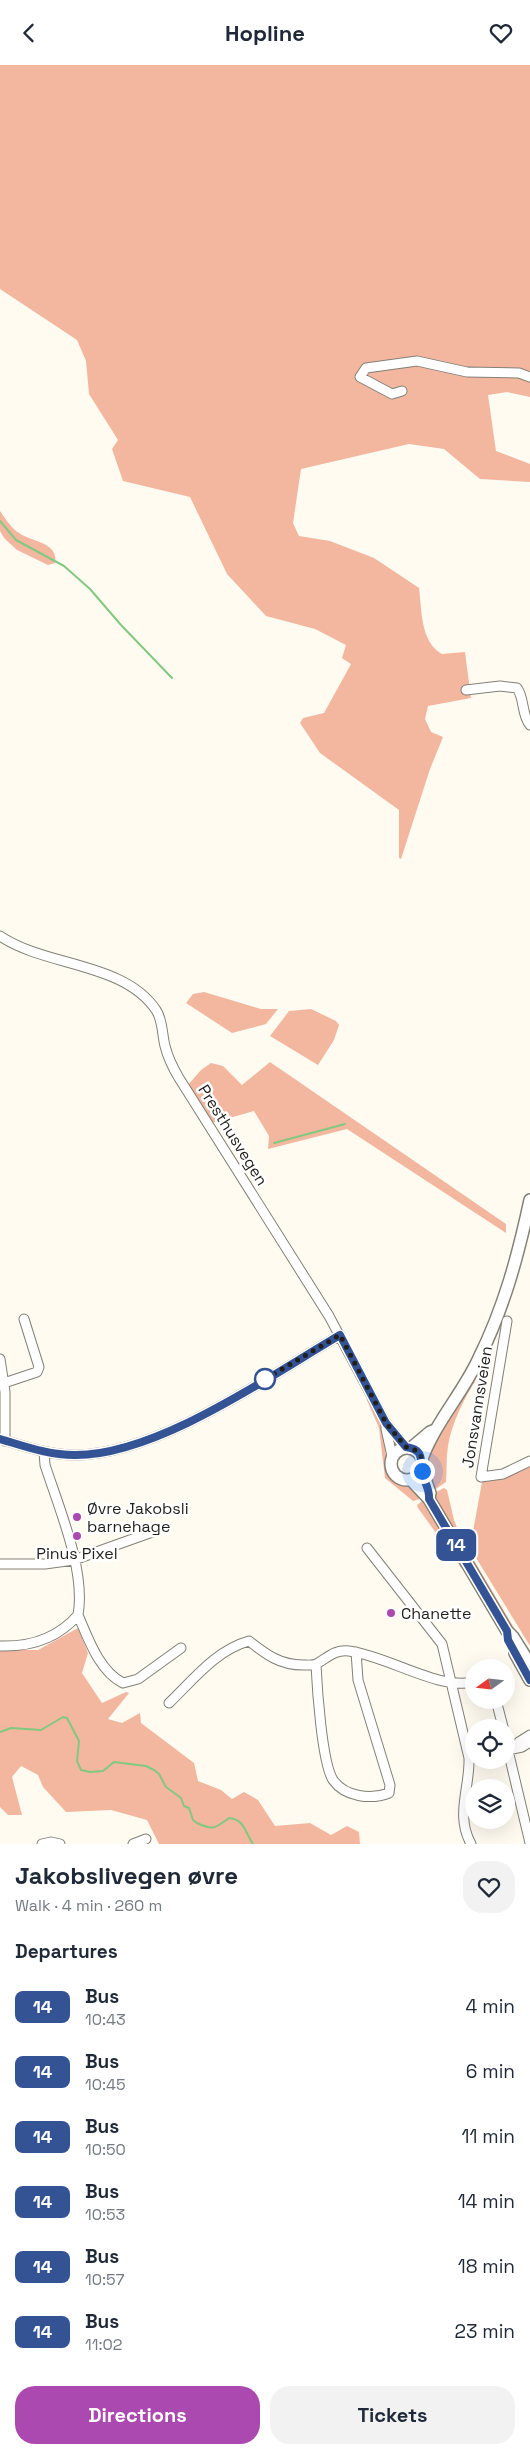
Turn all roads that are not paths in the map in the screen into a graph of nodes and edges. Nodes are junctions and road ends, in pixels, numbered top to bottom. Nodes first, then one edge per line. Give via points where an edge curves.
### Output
1 (530, 377) edge
2 (402, 391) dead end
3 (466, 690) dead end
4 (530, 725) edge
5 (0, 936) edge
6 (530, 1200) edge
7 (24, 1319) dead end
8 (507, 1321) dead end
9 (340, 1335) junction
10 (0, 1359) edge
11 (4, 1383) junction
12 (386, 1423) junction
13 (435, 1430) junction
14 (3, 1440) edge
15 (408, 1448) junction
16 (44, 1452) junction
17 (392, 1456) junction
18 (530, 1461) edge
19 (422, 1465) junction
20 (411, 1480) junction
21 (429, 1499) junction
22 (158, 1530) dead end
23 (367, 1548) dead end
24 (74, 1560) junction
25 (0, 1564) edge
26 (78, 1615) junction
27 (507, 1631) junction
28 (0, 1646) edge
29 (181, 1648) dead end
30 (356, 1652) junction
31 (530, 1664) edge
32 (316, 1665) junction
33 (530, 1680) edge
34 (465, 1682) edge
35 (452, 1684) junction
36 (169, 1703) dead end
37 (530, 1735) edge
38 (530, 1742) edge
39 (515, 1744) edge
40 (515, 1747) edge
41 (515, 1769) edge
42 (146, 1839) dead end
43 (530, 1843) edge
44 (42, 1844) edge
45 (60, 1844) edge
46 (134, 1844) edge
47 (471, 1844) edge

1 - 2 street via 519,373 467,372 417,361 366,368 360,377 392,393
3 - 4 street via 517,688
5 - 9 street, Presthusvegen via 26,951 124,982 151,1003 158,1012 165,1046 179,1078
6 - 13 main road, Jonsvannsveien via 517,1261 499,1314 464,1387
7 - 11 street via 39,1367 37,1372
8 - 18 street, Jonsvannsveien via 481,1477 503,1474
9 - 12 street, Presthusvegen
9 - 16 street via 205,1414 150,1438 93,1454
10 - 11 street
11 - 14 street
12 - 15 street, Presthusvegen
12 - 17 street, Presthusvegen
13 - 15 main road, Jonsvannsveien
13 - 19 main road, Jonsvannsveien
14 - 16 street
15 - 17 main road
15 - 19 main road via 420,1454
16 - 24 street via 45,1465
17 - 20 main road via 393,1474 401,1480
19 - 20 main road
19 - 21 main road
20 - 21 main road
21 - 27 main road
22 - 24 street
23 - 35 street via 436,1634 442,1644
24 - 25 street
24 - 26 street via 79,1590
26 - 28 street via 48,1639 27,1645
26 - 29 street via 98,1658 123,1683 138,1679
27 - 31 main road
27 - 33 main road via 508,1640
30 - 32 street via 332,1653
30 - 32 street via 358,1680 390,1785 390,1793 382,1796 347,1792 333,1780 324,1743
30 - 35 street
32 - 36 street via 290,1665 270,1658 249,1641 218,1656
34 - 35 street
35 - 47 street via 469,1758 462,1815
37 - 39 street
38 - 40 street
41 - 43 street
42 - 46 street
44 - 45 street

